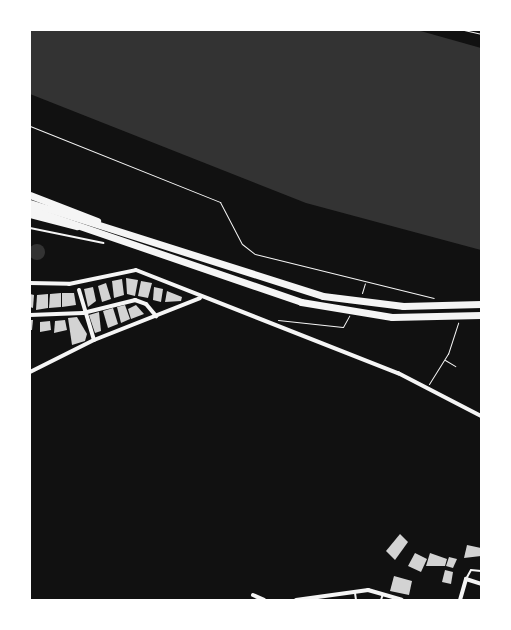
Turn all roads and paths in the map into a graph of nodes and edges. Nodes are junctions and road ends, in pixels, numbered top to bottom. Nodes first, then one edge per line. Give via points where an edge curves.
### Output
1 (464, 30) edge
2 (481, 34) edge
3 (30, 126) edge
4 (30, 195) edge
5 (30, 202) edge
6 (30, 209) edge
7 (30, 214) edge
8 (101, 224) junction
9 (90, 226) junction
10 (30, 228) edge
11 (116, 234) junction
12 (103, 243) dead end
13 (77, 282) junction
14 (365, 282) junction
15 (30, 283) edge
16 (79, 290) joint
17 (200, 298) junction
18 (359, 298) dead end
19 (437, 299) dead end
20 (481, 304) edge
21 (352, 312) dead end
22 (83, 313) junction
23 (30, 315) edge
24 (481, 315) edge
25 (156, 316) junction
26 (459, 321) dead end
27 (267, 323) junction
28 (94, 340) junction
29 (444, 360) junction
30 (455, 366) dead end
31 (30, 372) edge
32 (427, 387) junction
33 (481, 416) edge
34 (481, 570) edge
35 (466, 580) junction
36 (481, 584) edge
37 (355, 590) junction
38 (383, 594) junction
39 (253, 595) dead end
40 (334, 599) edge
41 (264, 600) edge
42 (296, 600) edge
43 (356, 600) edge
44 (381, 600) edge
45 (402, 600) edge
46 (460, 600) edge

1 - 2 path
3 - 14 path via 220,202 242,244 255,254
4 - 8 highway via 89,215
5 - 8 highway
6 - 9 highway
7 - 9 highway
8 - 11 highway
9 - 11 highway
10 - 12 lane
11 - 20 highway via 188,252 280,285 346,300 403,306
11 - 24 highway via 277,295 342,310 420,318
13 - 15 street
13 - 16 lane
13 - 17 street via 136,270
14 - 18 path
14 - 19 path
16 - 22 street
17 - 25 street
17 - 27 street
21 - 27 path via 343,327 317,327 286,318
22 - 23 street
22 - 25 street via 135,300 146,304
22 - 28 street
25 - 28 street
26 - 29 path
27 - 32 street
28 - 31 street
29 - 30 path
29 - 32 path
32 - 33 street
34 - 35 lane via 471,570
35 - 36 street
35 - 46 street
37 - 38 street
37 - 40 street
37 - 43 lane
38 - 44 lane
38 - 45 street
39 - 41 street
40 - 42 street

